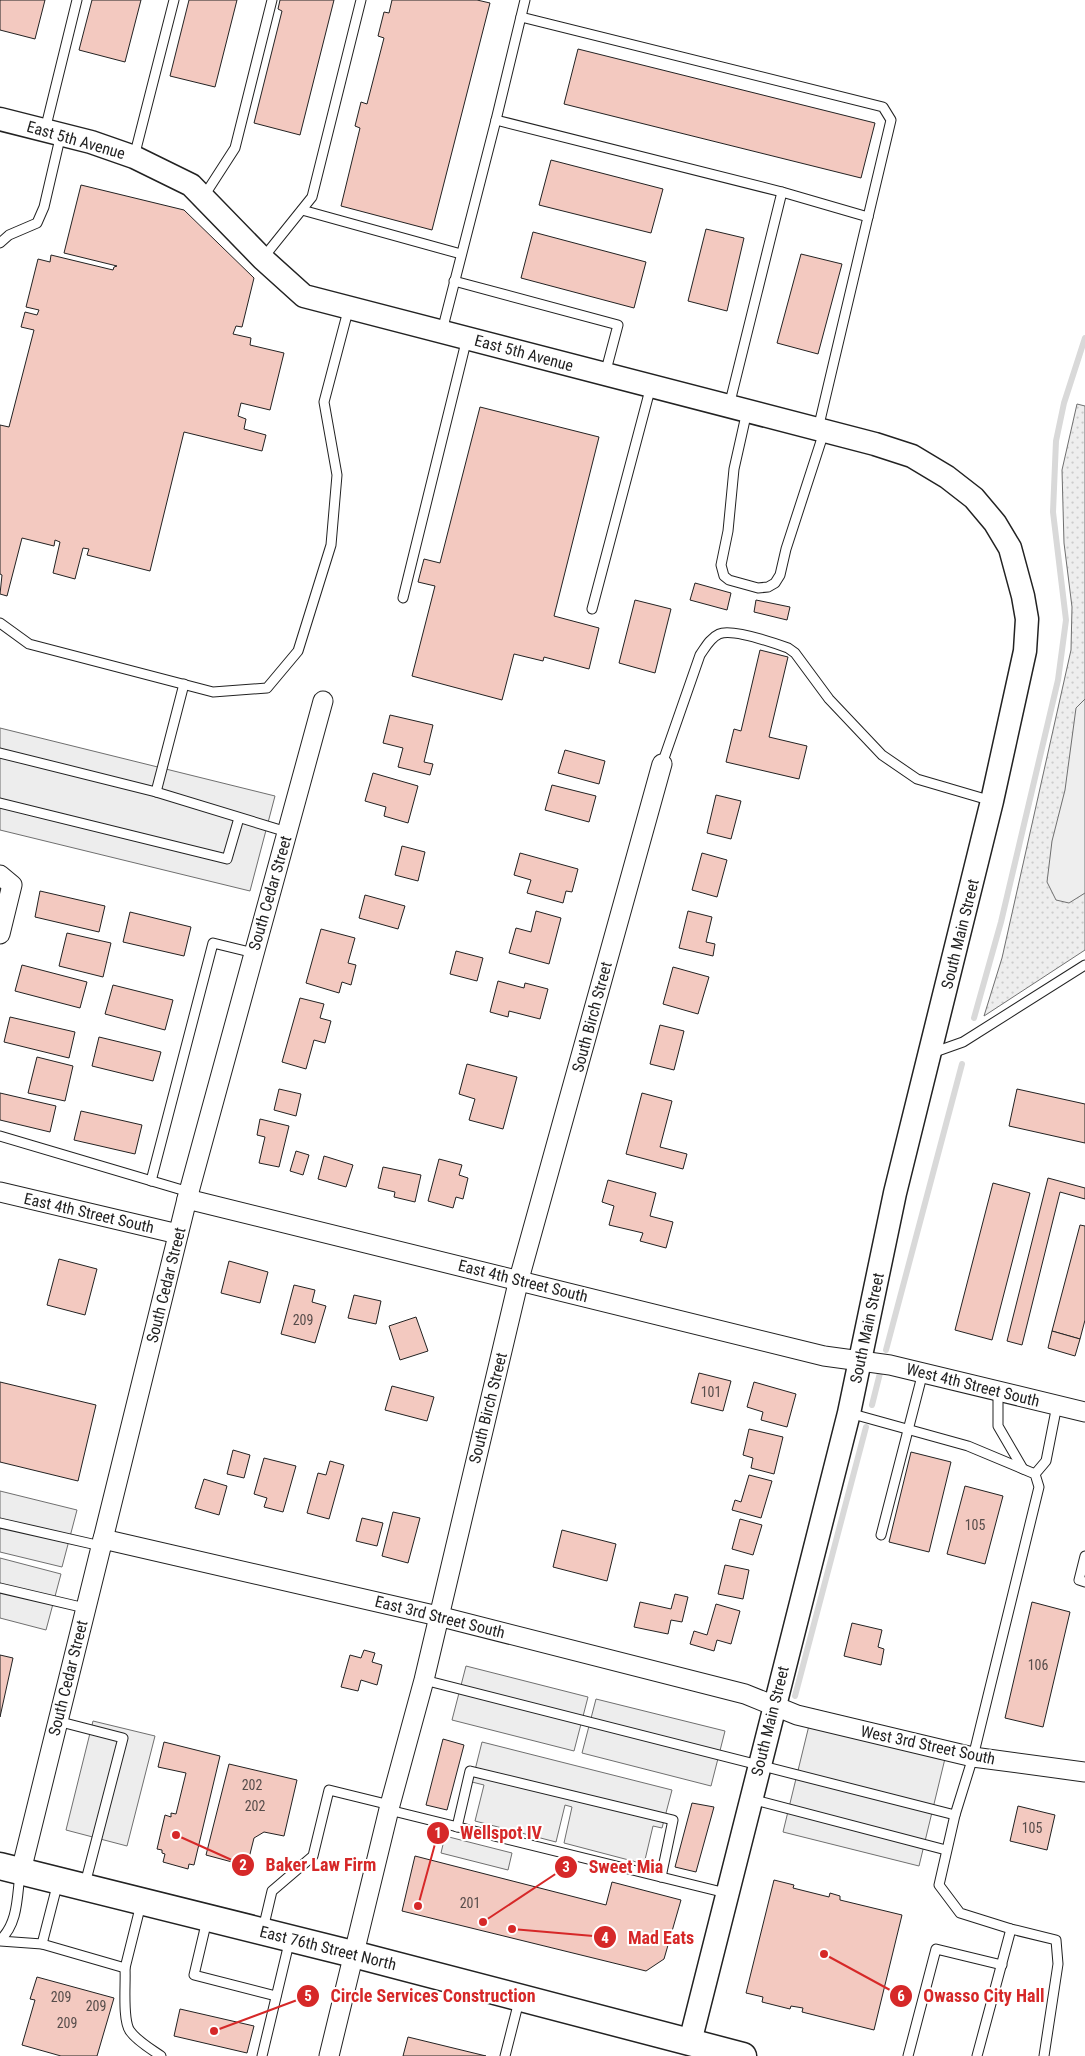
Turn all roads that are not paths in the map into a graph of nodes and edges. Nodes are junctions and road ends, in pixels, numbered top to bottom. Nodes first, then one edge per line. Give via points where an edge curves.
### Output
1 (77, 0) edge
2 (174, 0) edge
3 (272, 0) edge
4 (361, 0) edge
5 (525, 0) edge
6 (521, 17) junction
7 (0, 119) edge
8 (496, 120) junction
9 (53, 132) junction
10 (134, 157) junction
11 (782, 192) junction
12 (204, 196) junction
13 (302, 210) junction
14 (868, 216) junction
15 (0, 243) edge
16 (461, 254) junction
17 (263, 258) junction
18 (454, 281) junction
19 (349, 307) junction
20 (442, 332) junction
21 (467, 338) junction
22 (605, 374) junction
23 (651, 386) junction
24 (738, 408) junction
25 (821, 430) junction
26 (1023, 596) joint
27 (403, 598) dead end
28 (592, 609) dead end
29 (0, 623) edge
30 (184, 684) junction
31 (323, 701) dead end
32 (0, 752) edge
33 (662, 764) joint
34 (156, 792) junction
35 (992, 801) junction
36 (0, 803) edge
37 (239, 818) junction
38 (287, 832) junction
39 (0, 875) edge
40 (0, 934) edge
41 (254, 953) junction
42 (1085, 965) edge
43 (930, 1054) junction
44 (0, 1136) edge
45 (151, 1181) junction
46 (0, 1192) edge
47 (188, 1195) junction
48 (178, 1234) junction
49 (519, 1280) junction
50 (860, 1360) junction
51 (923, 1372) junction
52 (998, 1391) junction
53 (1058, 1405) junction
54 (1085, 1412) edge
55 (849, 1413) junction
56 (908, 1429) junction
57 (1024, 1469) junction
58 (1035, 1474) junction
59 (0, 1523) edge
60 (881, 1536) dead end
61 (102, 1542) junction
62 (1085, 1556) edge
63 (1085, 1582) edge
64 (0, 1588) edge
65 (85, 1608) junction
66 (438, 1616) junction
67 (424, 1680) junction
68 (774, 1706) junction
69 (57, 1721) junction
70 (973, 1757) junction
71 (759, 1766) junction
72 (1085, 1772) edge
73 (750, 1799) junction
74 (390, 1807) junction
75 (954, 1815) junction
76 (457, 1827) junction
77 (946, 1850) junction
78 (10, 1869) edge
79 (661, 1877) junction
80 (59, 1880) junction
81 (84, 1887) junction
82 (727, 1893) junction
83 (142, 1901) junction
84 (208, 1918) junction
85 (1011, 1930) junction
86 (262, 1931) junction
87 (290, 1938) junction
88 (0, 1941) edge
89 (42, 1944) junction
90 (353, 1954) junction
91 (1002, 1965) junction
92 (125, 1968) junction
93 (276, 1996) junction
94 (520, 1998) junction
95 (688, 2049) edge
96 (161, 2056) edge
97 (262, 2056) edge
98 (329, 2056) edge
99 (505, 2056) edge
100 (743, 2056) edge
101 (908, 2056) edge
102 (977, 2056) edge
103 (1044, 2056) edge

1 - 9 lane
2 - 10 lane
3 - 12 lane via 235,148
4 - 13 lane via 312,197
5 - 6 lane
6 - 8 lane
6 - 14 lane via 882,107 891,120
7 - 9 street, East 5th Avenue
8 - 11 lane
8 - 16 lane
9 - 10 street, East 5th Avenue
9 - 15 lane via 44,207 37,223 9,235
10 - 12 street, East 5th Avenue via 191,185
11 - 14 lane
11 - 24 lane
12 - 17 street, East 5th Avenue
13 - 16 lane
13 - 17 lane
14 - 25 lane
16 - 18 lane
17 - 19 street, East 5th Avenue via 304,296
18 - 20 lane
18 - 22 lane via 618,324
19 - 20 street, East 5th Avenue
19 - 30 lane via 324,402 337,475 331,545 298,651 267,688 213,692
20 - 21 street, East 5th Avenue
21 - 22 street, East 5th Avenue
21 - 27 lane
22 - 23 street, East 5th Avenue
23 - 24 street, East 5th Avenue
23 - 28 lane
24 - 25 street, East 5th Avenue
24 - 25 lane via 728,531 721,565 724,576 729,580 758,588 775,583 780,575
25 - 26 street, East 5th Avenue via 912,456 974,498 1010,548
26 - 35 street, South Main Street via 1027,619 1025,651
29 - 30 lane via 29,644
30 - 34 lane
31 - 38 street, South Cedar Street
32 - 34 lane
33 - 35 lane via 700,655 719,634 730,632 788,648 795,653 828,699 882,755 917,779
33 - 49 street, South Birch Street
34 - 37 lane
35 - 43 street, South Main Street
36 - 37 lane via 227,859
37 - 38 lane
38 - 41 street, South Cedar Street
39 - 40 street via 12,885
41 - 45 lane via 213,943
41 - 47 street, South Cedar Street
42 - 43 lane via 963,1042
43 - 50 street, South Main Street via 895,1193
44 - 45 lane
45 - 47 lane
46 - 48 street, East 4th Street South
47 - 48 street, South Cedar Street
47 - 49 street, East 4th Street South
48 - 61 street, South Cedar Street
49 - 50 street, East 4th Street South via 824,1356
49 - 66 street, South Birch Street
50 - 51 street, West 4th Street South
50 - 55 street, South Main Street
51 - 52 street, West 4th Street South
51 - 56 lane
52 - 53 street, West 4th Street South
52 - 57 lane via 998,1426
53 - 54 street, West 4th Street South
53 - 58 lane via 1046,1461
55 - 56 lane
55 - 68 street, South Main Street
56 - 57 lane via 968,1446
56 - 60 lane
57 - 58 lane
58 - 70 lane via 1039,1487
59 - 61 lane
61 - 65 street, South Cedar Street
61 - 66 street, East 3rd Street South
62 - 63 lane via 1079,1580
64 - 65 lane
65 - 69 street, South Cedar Street
66 - 67 street, South Birch Street
66 - 68 street, East 3rd Street South via 745,1694
67 - 71 lane
67 - 74 street, South Birch Street
68 - 70 street, West 3rd Street South via 798,1715
68 - 71 street, South Main Street
69 - 78 street, South Cedar Street
69 - 81 lane via 123,1738
70 - 72 street, West 3rd Street South
70 - 75 lane
71 - 73 street, South Main Street
71 - 75 lane
73 - 77 lane
73 - 82 street, South Main Street
74 - 76 lane
74 - 86 lane via 329,1790 313,1856 272,1890
74 - 90 street, South Birch Street
75 - 77 lane
76 - 79 lane
76 - 79 lane via 470,1771 673,1820
77 - 85 lane via 939,1885 960,1913
78 - 80 main road, East 76th Street North
78 - 88 lane via 13,1921
79 - 82 lane
80 - 81 main road, East 76th Street North
80 - 89 lane
81 - 83 main road, East 76th Street North
82 - 95 street, South Main Street
83 - 84 main road, East 76th Street North
83 - 92 lane
84 - 86 main road, East 76th Street North
84 - 93 lane via 194,1976
85 - 91 lane
85 - 103 lane via 1056,1940 1058,1964
86 - 87 main road, East 76th Street North
87 - 90 main road, East 76th Street North
87 - 93 lane
88 - 89 lane
89 - 92 lane
90 - 94 main road, East 76th Street North
90 - 98 street, South Birch Street
91 - 101 lane via 936,1949
91 - 102 lane
92 - 96 lane via 126,2018 130,2031
93 - 97 lane
94 - 95 main road, East 76th Street North
94 - 99 lane
95 - 100 main road, East 76th Street North

